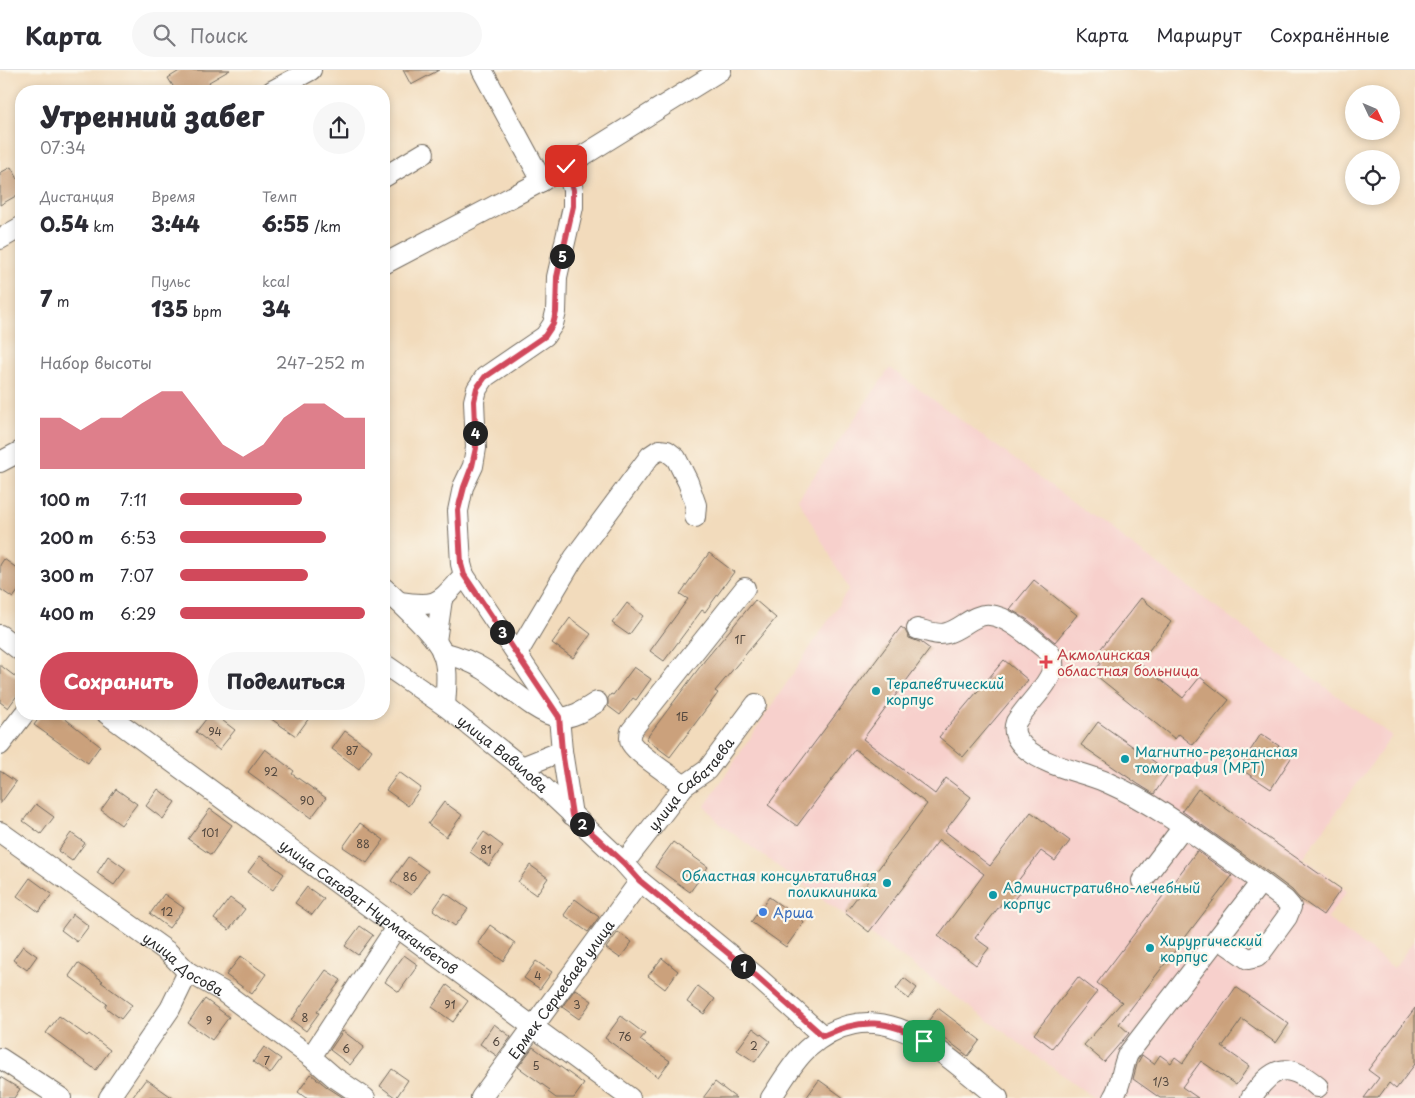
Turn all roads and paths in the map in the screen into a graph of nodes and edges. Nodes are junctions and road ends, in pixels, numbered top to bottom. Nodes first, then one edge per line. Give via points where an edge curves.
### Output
1 (311, 70) edge
2 (482, 70) edge
3 (721, 70) edge
4 (283, 85) edge
5 (424, 154) dead end
6 (566, 166) junction
7 (390, 174) edge
8 (542, 181) junction
9 (15, 230) edge
10 (0, 239) edge
11 (390, 261) edge
12 (15, 454) edge
13 (0, 462) edge
14 (695, 517) dead end
15 (464, 575) junction
16 (745, 588) dead end
17 (390, 594) edge
18 (442, 599) junction
19 (399, 602) junction
20 (917, 629) dead end
21 (0, 635) edge
22 (15, 646) edge
23 (439, 646) junction
24 (517, 654) junction
25 (390, 668) edge
26 (597, 702) dead end
27 (756, 704) dead end
28 (445, 706) junction
29 (559, 717) junction
30 (19, 720) edge
31 (115, 720) edge
32 (0, 745) edge
33 (562, 751) junction
34 (522, 767) junction
35 (684, 786) junction
36 (572, 815) junction
37 (1183, 827) junction
38 (0, 832) edge
39 (624, 863) junction
40 (640, 881) junction
41 (1142, 881) dead end
42 (1261, 882) junction
43 (397, 926) junction
44 (1218, 938) junction
45 (188, 972) junction
46 (534, 1027) junction
47 (823, 1036) junction
48 (311, 1057) junction
49 (0, 1058) edge
50 (1318, 1087) dead end
51 (61, 1098) edge
52 (109, 1098) edge
53 (365, 1098) edge
54 (481, 1098) edge
55 (630, 1098) edge
56 (771, 1098) edge
57 (998, 1098) edge
58 (1113, 1098) edge
59 (1251, 1098) edge

1 - 4 street
2 - 8 street
3 - 6 street
5 - 7 street
6 - 8 street
6 - 15 street via 573,190 573,206 557,277 553,324 545,336 485,377 477,388 474,401 476,448 458,510
8 - 11 street
9 - 10 street
12 - 13 street
14 - 24 street via 696,505 676,458 660,450 650,456 574,558
15 - 18 street
15 - 24 street
16 - 35 street via 631,731 631,743
17 - 19 street
18 - 19 street via 424,605
18 - 23 street
19 - 23 street
20 - 37 street via 948,633 988,614 1007,620 1053,658 1047,681 1013,729 1020,743 1046,761 1106,782 1141,800
21 - 22 street
23 - 28 street via 446,673
23 - 29 street via 484,670 543,712
24 - 29 street
25 - 28 street, улица Вавилова
26 - 29 street via 570,716
27 - 35 street, улица Сабатаева via 707,770
28 - 34 street, улица Вавилова
29 - 33 street
30 - 32 street
31 - 43 street, улица Сағадат Нұрмағанбетов
33 - 34 street
33 - 36 street
34 - 36 street, улица Вавилова
35 - 39 street, улица Сабатаева
36 - 39 street, улица Вавилова
37 - 41 street
37 - 42 street
38 - 45 street, улица Досова via 168,952
39 - 40 street, улица Вавилова
40 - 46 street, Ермек Серкебаев улица
40 - 47 street, улица Вавилова
42 - 44 street
42 - 44 street via 1291,907 1260,954 1248,958
43 - 46 street, улица Сағадат Нұрмағанбетов
43 - 48 street
44 - 58 street via 1128,1054
45 - 48 street, улица Досова via 222,991
45 - 52 street via 170,1009
46 - 54 street, Ермек Серкебаев улица
46 - 55 street, улица Сағадат Нұрмағанбетов
47 - 56 street via 797,1060
47 - 57 street via 854,1024 896,1026 924,1041
48 - 53 street, улица Досова
49 - 51 street
50 - 59 street via 1299,1073 1282,1071 1263,1080

